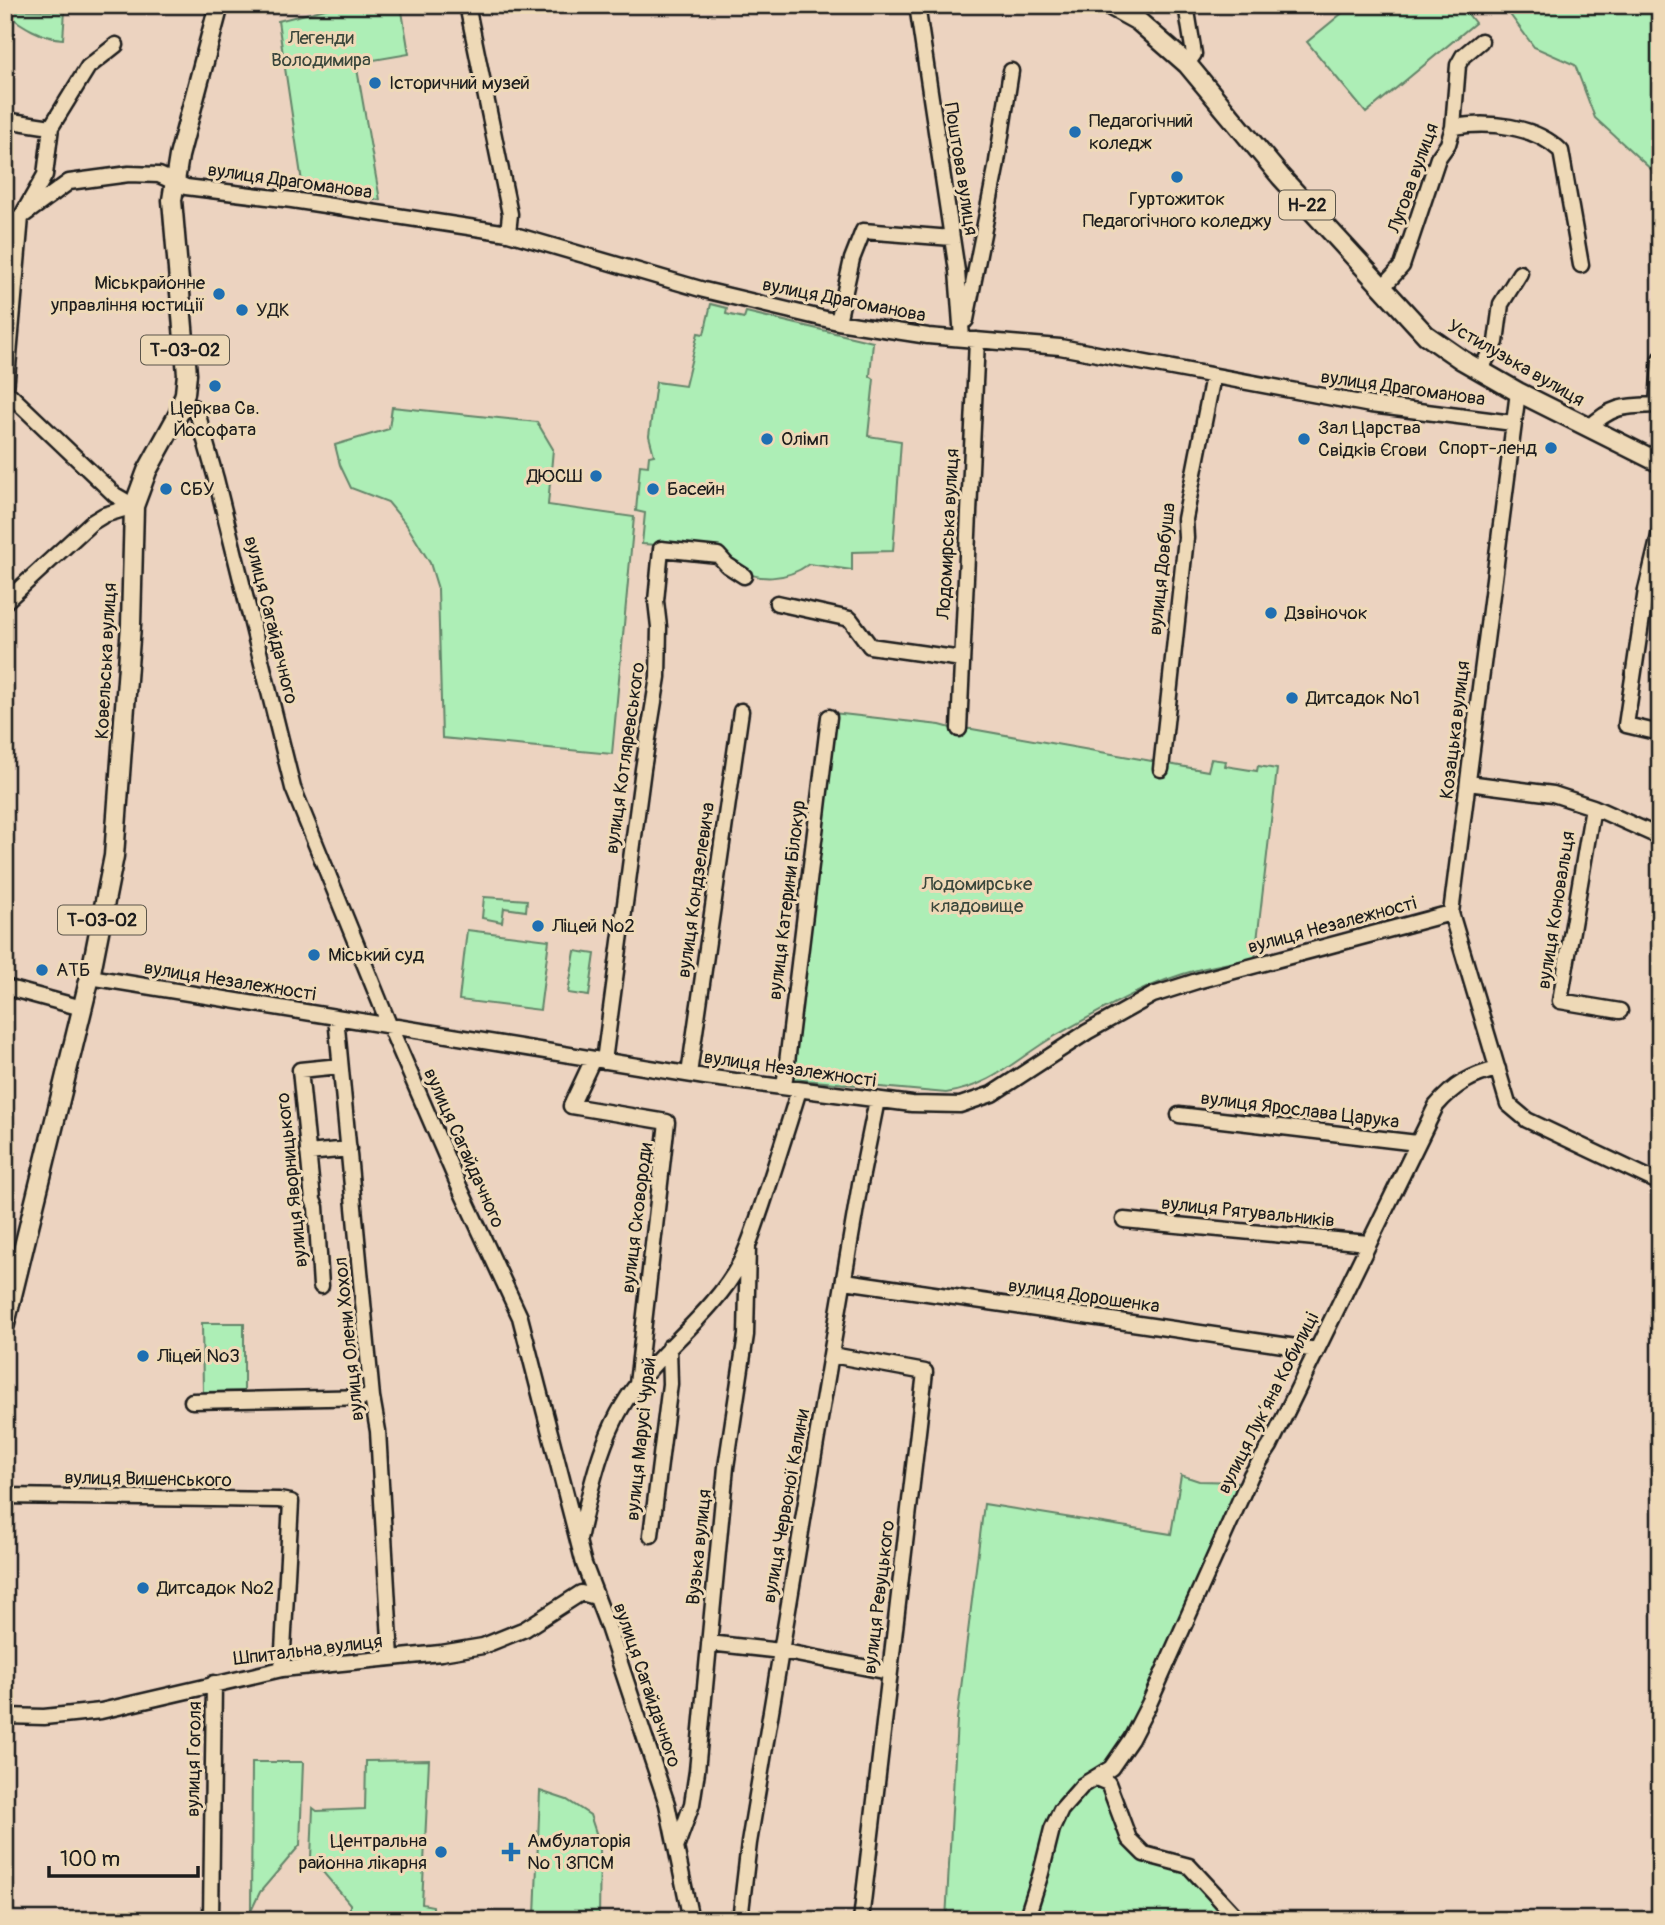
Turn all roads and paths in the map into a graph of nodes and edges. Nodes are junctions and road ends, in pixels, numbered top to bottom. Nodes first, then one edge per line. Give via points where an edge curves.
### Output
1 (219, 5) edge
2 (467, 5) edge
3 (917, 5) edge
4 (1109, 5) edge
5 (1186, 5) edge
6 (1481, 41) dead end
7 (116, 46) dead end
8 (1187, 64) junction
9 (1011, 71) dead end
10 (5, 120) edge
11 (51, 127) junction
12 (1453, 127) junction
13 (45, 175) junction
14 (69, 182) junction
15 (174, 183) junction
16 (21, 218) junction
17 (5, 223) edge
18 (508, 233) junction
19 (952, 238) junction
20 (1581, 265) dead end
21 (1520, 273) dead end
22 (1383, 287) junction
23 (838, 321) junction
24 (970, 339) junction
25 (1660, 359) edge
26 (1480, 370) junction
27 (1213, 376) junction
28 (6, 390) edge
29 (1518, 391) junction
30 (182, 402) junction
31 (1658, 405) edge
32 (1513, 423) junction
33 (1590, 428) junction
34 (1660, 463) edge
35 (135, 506) junction
36 (1660, 532) edge
37 (744, 576) dead end
38 (5, 602) edge
39 (777, 603) dead end
40 (962, 659) junction
41 (741, 711) dead end
42 (829, 717) dead end
43 (959, 729) dead end
44 (1660, 733) edge
45 (1161, 768) dead end
46 (1468, 783) junction
47 (1593, 807) junction
48 (1660, 837) edge
49 (1451, 914) junction
50 (90, 977) junction
51 (5, 987) edge
52 (82, 1008) junction
53 (1620, 1011) dead end
54 (336, 1017) junction
55 (390, 1027) junction
56 (599, 1060) junction
57 (340, 1066) junction
58 (1498, 1069) junction
59 (689, 1074) junction
60 (791, 1088) junction
61 (877, 1100) junction
62 (1179, 1115) dead end
63 (1417, 1143) junction
64 (349, 1149) junction
65 (309, 1153) junction
66 (1660, 1183) edge
67 (1124, 1220) dead end
68 (1368, 1243) junction
69 (748, 1247) junction
70 (845, 1281) junction
71 (321, 1286) dead end
72 (5, 1324) edge
73 (669, 1347) junction
74 (1317, 1350) junction
75 (832, 1355) junction
76 (637, 1384) junction
77 (372, 1397) junction
78 (192, 1401) dead end
79 (5, 1496) edge
80 (651, 1535) dead end
81 (578, 1540) junction
82 (584, 1564) junction
83 (596, 1597) junction
84 (566, 1601) junction
85 (709, 1643) junction
86 (781, 1651) junction
87 (391, 1658) junction
88 (282, 1669) junction
89 (889, 1672) junction
90 (214, 1683) junction
91 (5, 1716) edge
92 (1097, 1778) junction
93 (676, 1849) junction
94 (687, 1903) junction
95 (211, 1920) edge
96 (686, 1920) edge
97 (691, 1920) edge
98 (740, 1920) edge
99 (861, 1920) edge
100 (1026, 1920) edge
101 (1239, 1920) edge

1 - 15 main road, Ковельська вулиця / Т-03-02
2 - 18 street via 510,214
3 - 19 street, Поштова вулиця
4 - 8 main road, Устилузька вулиця / Н-22 via 1138,21
5 - 8 street via 1194,54
6 - 12 street, Лугова вулиця via 1458,65
7 - 11 street via 88,67
8 - 22 main road, Устилузька вулиця / Н-22 via 1281,177
9 - 24 street
10 - 11 street
11 - 13 street
12 - 20 street via 1484,123 1524,131 1561,150
12 - 22 street, Лугова вулиця via 1402,267
13 - 14 street
13 - 16 street
14 - 15 street, вулиця Драгоманова via 147,174
14 - 16 street
15 - 18 street, вулиця Драгоманова
15 - 30 main road, Ковельська вулиця / Т-03-02 via 187,374
16 - 17 street
16 - 28 street
18 - 23 street, вулиця Драгоманова via 704,290
19 - 23 street via 863,231
19 - 24 street, Поштова вулиця
21 - 26 street via 1501,304 1496,342
22 - 26 main road, Устилузька вулиця / Н-22 via 1426,335
23 - 24 street, вулиця Драгоманова
24 - 27 street, вулиця Драгоманова via 1060,347
24 - 40 street, Лодомирська вулиця
25 - 31 street
26 - 29 main road, Устилузька вулиця / Н-22
27 - 32 street, вулиця Драгоманова via 1371,405
27 - 45 street, вулиця Довбуша via 1185,519
28 - 35 street via 115,495
29 - 32 street, Козацька вулиця
29 - 33 main road, Устилузька вулиця / Н-22
30 - 35 main road, Ковельська вулиця / Т-03-02
30 - 55 street, вулиця Сагайдачного via 197,412 204,436 293,788
31 - 33 street via 1615,408
32 - 46 street, Козацька вулиця
33 - 34 main road, Устилузька вулиця / Н-22
35 - 38 street via 91,523
35 - 50 main road, Ковельська вулиця / Т-03-02 via 114,856
36 - 44 street via 1646,590 1626,725
37 - 56 street, вулиця Котляревського via 718,555 662,550 656,601 658,677
39 - 40 street via 850,620 870,646
40 - 43 street, Лодомирська вулиця
41 - 59 street, вулиця Кондзелевича
42 - 60 street, вулиця Катерини Білокур
46 - 47 street via 1553,794
46 - 49 street, Козацька вулиця
47 - 48 street
47 - 53 street, вулиця Коновальця via 1560,1001
49 - 58 street, Козацька вулиця
49 - 61 street, вулиця Незалежності via 1153,995 992,1094 960,1105
50 - 52 main road, Ковельська вулиця / Т-03-02
50 - 54 street, вулиця Незалежності
51 - 52 street
52 - 72 main road, Ковельська вулиця / Т-03-02
54 - 55 street, вулиця Незалежності
54 - 57 street, вулиця Олени Хохол
55 - 56 street, вулиця Незалежності
55 - 81 street, вулиця Сагайдачного via 520,1317
56 - 59 street, вулиця Незалежності
56 - 76 street, вулиця Сковороди via 571,1105 667,1122
57 - 64 street, вулиця Олени Хохол
57 - 65 street, вулиця Яворницького via 300,1070
58 - 63 street, вулиця Лукʼяна Кобилиці via 1463,1080 1450,1090
58 - 66 street, Козацька вулиця via 1508,1104 1527,1120
59 - 60 street, вулиця Незалежності
60 - 61 street, вулиця Незалежності
60 - 69 street, вулиця Катерини Білокур via 781,1150
61 - 70 street, вулиця Червоної Калини
62 - 63 street, вулиця Ярослава Царука
63 - 68 street, вулиця Лукʼяна Кобилиці
64 - 65 street
64 - 77 street, вулиця Олени Хохол
65 - 71 street, вулиця Яворницького
67 - 68 street, вулиця Рятувальників
68 - 74 street, вулиця Лукʼяна Кобилиці
69 - 73 street via 722,1291
69 - 85 street, Вузька вулиця via 746,1335 726,1467
70 - 74 street, вулиця Дорошенка
70 - 75 street, вулиця Червоної Калини
73 - 76 street
73 - 80 street, вулиця Марусі Чурай via 670,1384
74 - 92 street, вулиця Лукʼяна Кобилиці via 1251,1475 1149,1704 1111,1768
75 - 86 street, вулиця Червоної Калини
75 - 89 street, вулиця Ревуцького via 925,1372
76 - 81 street via 599,1458
77 - 78 street
77 - 87 street, вулиця Олени Хохол
79 - 88 street, вулиця Вишенського via 291,1502
81 - 82 street, вулиця Сагайдачного
82 - 83 street, вулиця Сагайдачного
82 - 84 street, Шпитальна вулиця
83 - 84 street via 581,1593
83 - 93 street, вулиця Сагайдачного via 667,1804
84 - 87 street, Шпитальна вулиця via 525,1629 483,1646
85 - 86 street
85 - 93 street, Вузька вулиця via 692,1804
86 - 89 street
86 - 98 street, вулиця Червоної Калини
87 - 88 street, Шпитальна вулиця
88 - 90 street, Шпитальна вулиця
89 - 99 street, вулиця Ревуцького
90 - 91 street, Шпитальна вулиця via 100,1711
90 - 95 street, вулиця Гоголя
92 - 100 street, вулиця Лукʼяна Кобилиці via 1083,1785 1061,1810
92 - 101 street via 1108,1783 1129,1839 1144,1854 1189,1866
93 - 94 street, вулиця Сагайдачного
94 - 96 street
94 - 97 street, вулиця Сагайдачного

